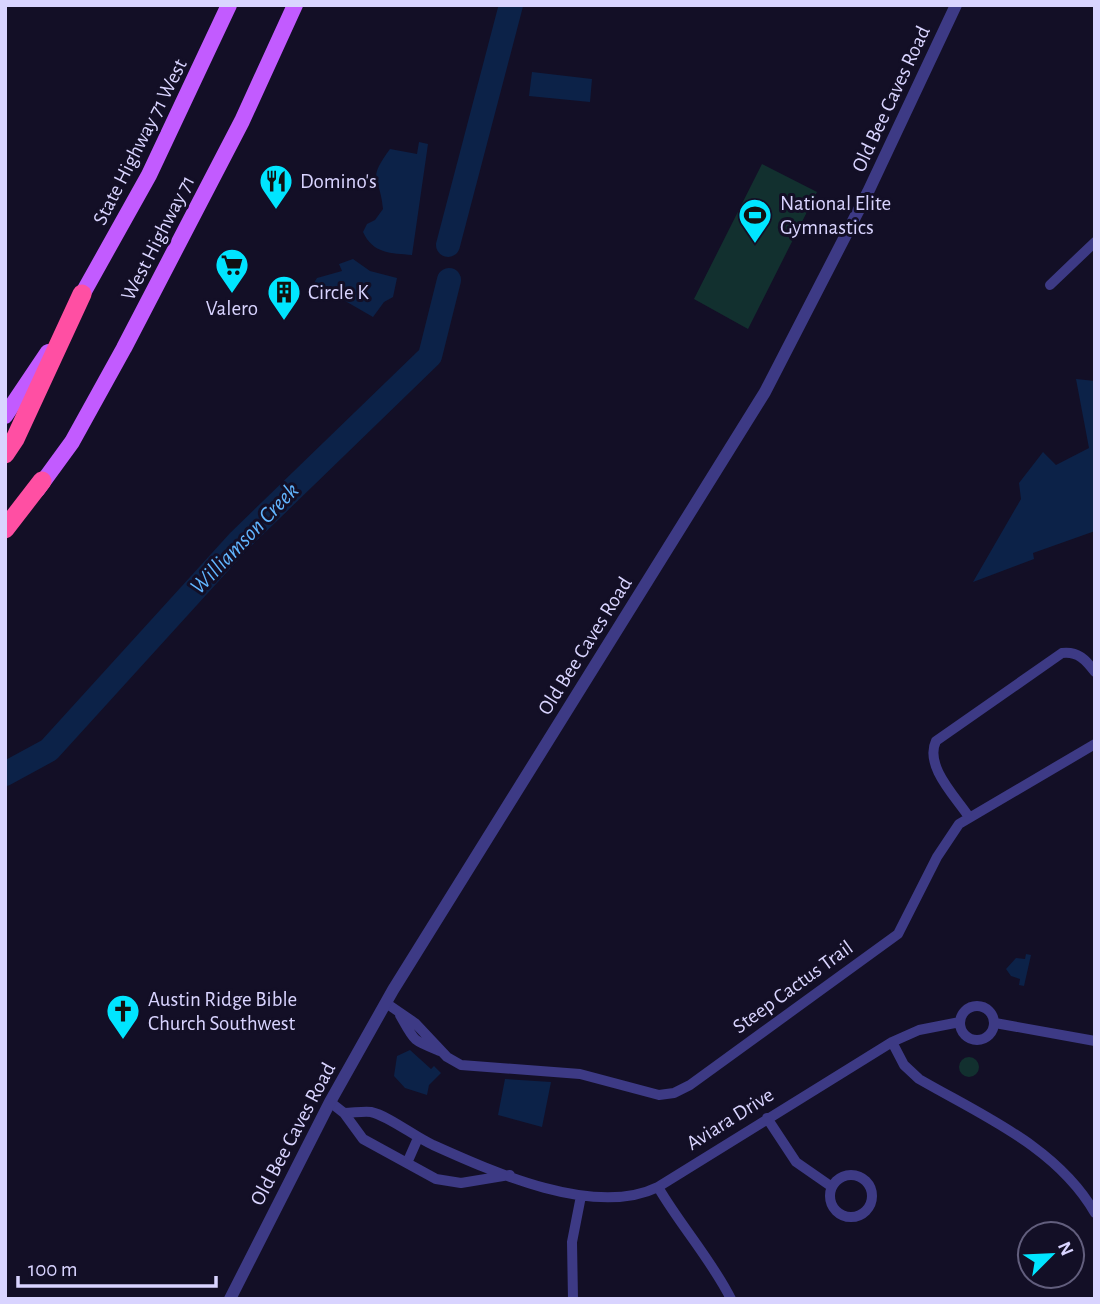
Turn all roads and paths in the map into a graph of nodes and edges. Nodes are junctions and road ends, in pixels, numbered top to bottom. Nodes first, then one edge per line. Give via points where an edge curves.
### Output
1 (229, 5) edge
2 (295, 5) edge
3 (956, 5) edge
4 (1095, 242) edge
5 (1050, 285) dead end
6 (82, 295) junction
7 (5, 416) edge
8 (5, 454) edge
9 (42, 481) junction
10 (5, 529) edge
11 (5, 539) edge
12 (1095, 650) edge
13 (1084, 658) junction
14 (1095, 672) edge
15 (1095, 744) edge
16 (969, 817) junction
17 (386, 1003) junction
18 (960, 1022) junction
19 (995, 1023) junction
20 (1095, 1041) edge
21 (892, 1042) junction
22 (330, 1102) junction
23 (344, 1113) junction
24 (767, 1118) junction
25 (418, 1138) junction
26 (407, 1163) junction
27 (510, 1175) junction
28 (832, 1186) junction
29 (658, 1187) junction
30 (581, 1196) junction
31 (1095, 1213) edge
32 (230, 1299) edge
33 (573, 1299) edge
34 (731, 1299) edge

1 - 6 main road, State Highway 71 West via 149,175
2 - 9 main road, West Highway 71 via 242,121 124,348 72,442
3 - 17 street, Old Bee Caves Road via 868,192 765,392
4 - 5 street
6 - 7 main road, State Highway 71 West
6 - 8 highway
9 - 10 highway
9 - 11 main road, West Highway 71
12 - 13 street
13 - 14 street
13 - 16 street via 1060,654 936,741 932,754 936,767
15 - 16 street, Steep Cactus Trail
16 - 17 street, Steep Cactus Trail via 946,841 898,934 682,1090 659,1095 580,1074 454,1062 411,1036 400,1015
17 - 22 street, Old Bee Caves Road
18 - 19 street, Aviara Drive via 967,1009 982,1006
18 - 19 street via 961,1030 973,1040 988,1037
18 - 21 street, Aviara Drive via 919,1030
19 - 20 street, Aviara Drive
21 - 24 street, Aviara Drive
21 - 31 street via 904,1065 919,1079 1054,1162
22 - 23 street, Aviara Drive
22 - 32 street, Old Bee Caves Road
23 - 25 street, Aviara Drive via 372,1112
23 - 26 street, Aviara Drive via 363,1139
24 - 28 street via 796,1162
24 - 29 street, Aviara Drive
25 - 26 street
25 - 27 street, Aviara Drive
26 - 27 street, Aviara Drive via 436,1179 461,1183
27 - 30 street, Aviara Drive
28 - 28 street via 832,1207 843,1216 857,1217 869,1209 873,1194 866,1180 851,1175
29 - 30 street, Aviara Drive via 633,1197
29 - 34 street
30 - 33 street via 572,1242

